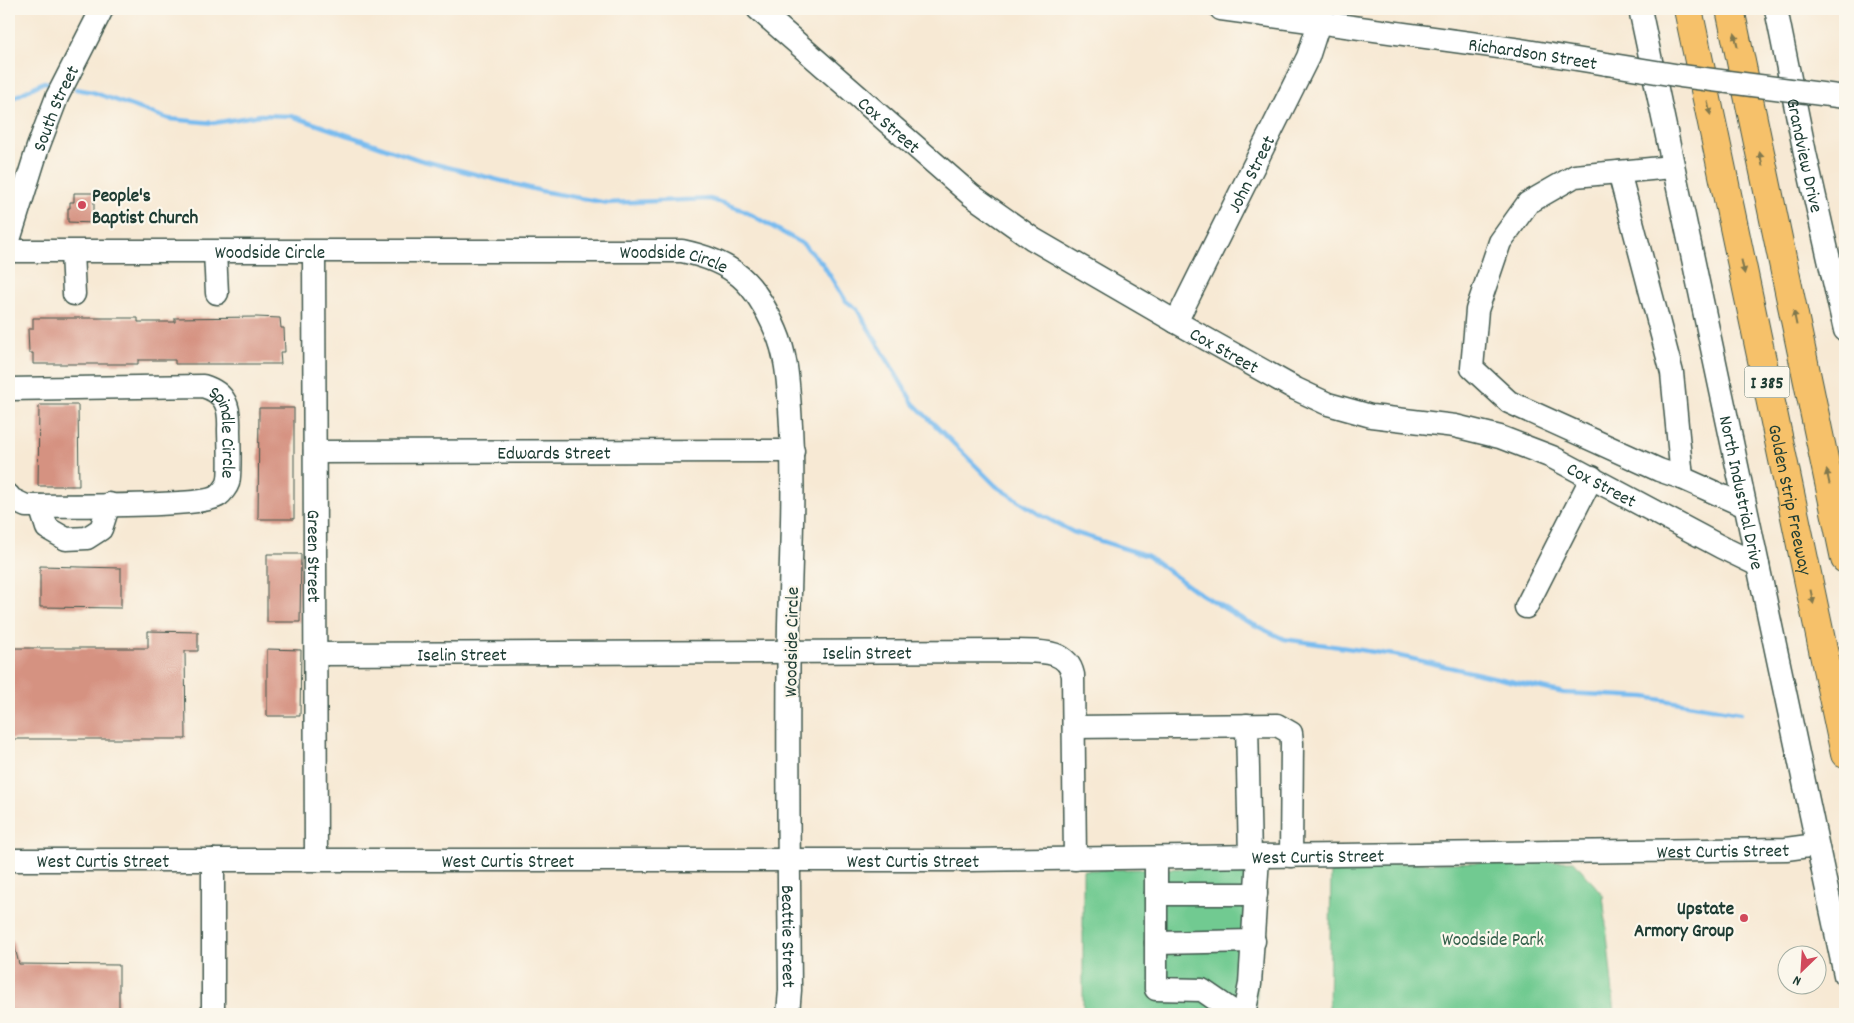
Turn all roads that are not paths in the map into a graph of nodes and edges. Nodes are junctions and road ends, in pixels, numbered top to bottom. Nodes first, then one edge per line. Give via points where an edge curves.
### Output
1 (102, 9) edge
2 (758, 9) edge
3 (1221, 9) edge
4 (1640, 9) edge
5 (1688, 9) edge
6 (1730, 9) edge
7 (1776, 9) edge
8 (1316, 16) edge
9 (1845, 97) edge
10 (1672, 167) junction
11 (1618, 172) junction
12 (9, 240) edge
13 (9, 251) edge
14 (72, 252) junction
15 (215, 252) junction
16 (314, 252) junction
17 (1841, 290) edge
18 (217, 292) dead end
19 (74, 294) dead end
20 (1176, 322) junction
21 (1845, 330) edge
22 (9, 389) edge
23 (793, 451) junction
24 (316, 452) junction
25 (1592, 477) junction
26 (1682, 478) junction
27 (9, 496) edge
28 (109, 504) junction
29 (40, 506) junction
30 (1745, 506) junction
31 (1845, 559) edge
32 (1758, 565) junction
33 (1526, 607) dead end
34 (789, 653) junction
35 (316, 654) junction
36 (1247, 725) junction
37 (1074, 727) junction
38 (1845, 754) edge
39 (1816, 845) junction
40 (1291, 856) junction
41 (1254, 857) junction
42 (1156, 858) junction
43 (788, 859) junction
44 (1075, 859) junction
45 (9, 860) edge
46 (213, 860) junction
47 (316, 860) junction
48 (1156, 894) junction
49 (1256, 894) junction
50 (1254, 941) junction
51 (1156, 943) junction
52 (1845, 975) edge
53 (213, 1014) edge
54 (788, 1014) edge
55 (1237, 1014) edge
56 (1244, 1014) edge

1 - 12 street, South Street via 57,97
2 - 20 street, Cox Street via 1000,217
3 - 8 street, Richardson Street
4 - 10 street, North Industrial Drive
5 -> 38 highway, Golden Strip Freeway / I 385
31 -> 6 highway, I 385
7 - 17 street, Grandview Drive via 1805,153
8 - 9 street, Richardson Street, bridge via 1681,76
8 - 20 street, John Street via 1308,56
10 - 11 street
10 - 30 street, North Industrial Drive
11 - 26 street via 1672,373
11 - 26 street via 1575,176 1528,203 1500,242 1477,310 1472,368 1509,402
13 - 14 street, Woodside Circle
14 - 15 street, Woodside Circle
14 - 19 street
15 - 16 street, Woodside Circle
15 - 18 street
16 - 23 street, Woodside Circle via 682,251 713,259 734,270 747,282 776,331 788,376
16 - 24 street, Green Street
17 - 21 street, Grandview Drive
20 - 25 street, Cox Street via 1328,404 1371,416 1455,426 1500,437
22 - 28 street, Spindle Circle via 203,386 216,390 224,398 229,417 228,482 219,496 205,501
23 - 24 street, Edwards Street
23 - 34 street, Woodside Circle
24 - 35 street, Green Street
25 - 32 street, Cox Street
25 - 33 street
26 - 30 street
27 - 29 street, Spindle Circle via 26,506
28 - 29 street, Spindle Circle
28 - 29 street via 101,529 87,538 66,539 47,528
30 - 32 street, North Industrial Drive
32 - 39 street, North Industrial Drive
34 - 35 street, Iselin Street
34 - 37 street, Iselin Street via 1015,651 1058,654 1069,663 1073,676
34 - 43 street, Woodside Circle
35 - 47 street, Green Street
36 - 37 street
36 - 40 street via 1277,725 1291,733
36 - 41 street
37 - 44 street, Iselin Street
39 - 40 street, West Curtis Street via 1786,850
39 - 52 street, North Industrial Drive
40 - 41 street, West Curtis Street
41 - 42 street, West Curtis Street
41 - 49 street
42 - 44 street, West Curtis Street
42 - 48 street
43 - 44 street, West Curtis Street
43 - 47 street, West Curtis Street
43 - 54 street, Beattie Street
45 - 46 street, West Curtis Street
46 - 47 street, West Curtis Street
46 - 53 street
48 - 49 street
48 - 51 street
49 - 50 street
50 - 51 street
50 - 56 street
51 - 55 street via 1156,989 1202,990

